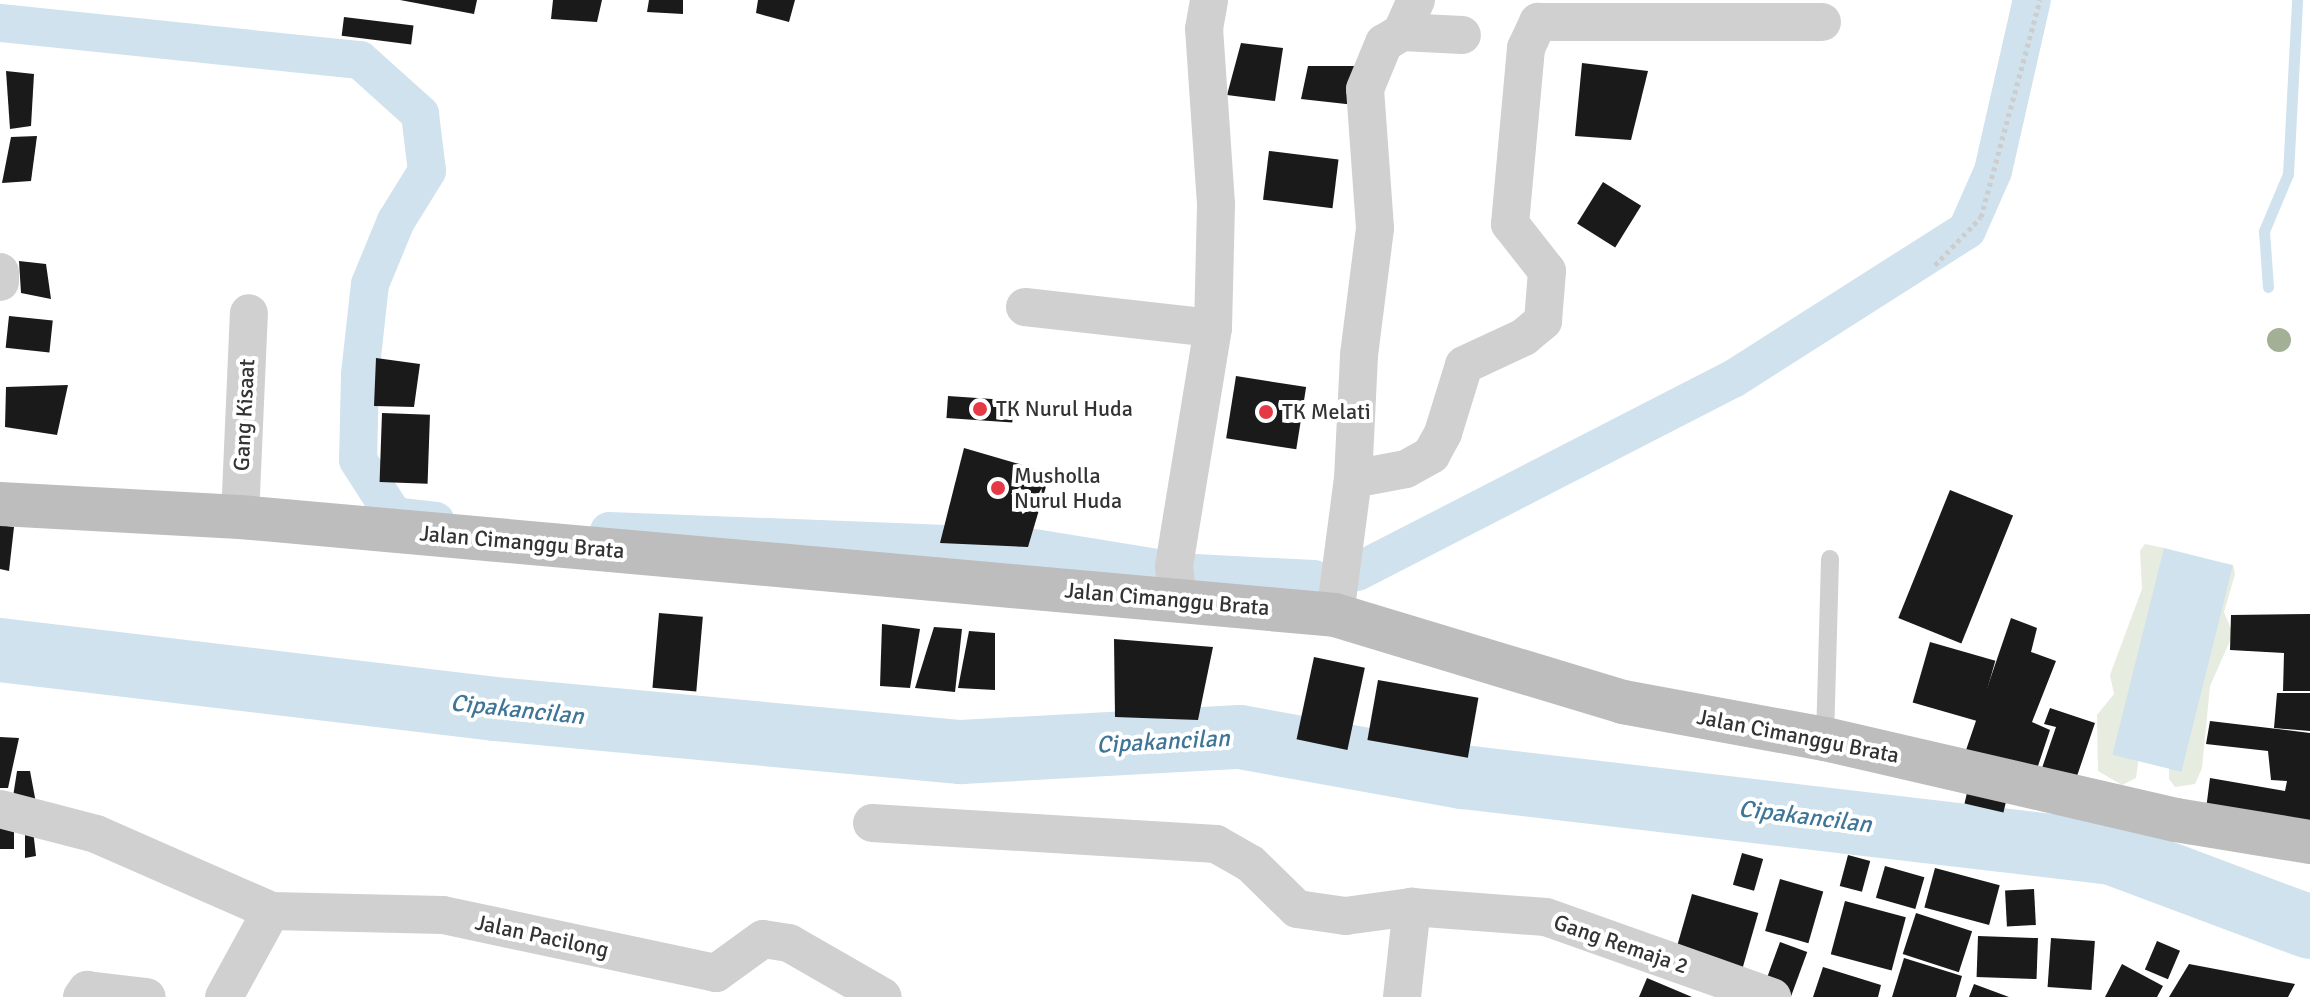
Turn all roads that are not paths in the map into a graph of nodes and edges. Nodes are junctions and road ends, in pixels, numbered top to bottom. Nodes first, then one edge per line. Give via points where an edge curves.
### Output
1 (1209, 0) edge
2 (1409, 16) edge
3 (1822, 22) dead end
4 (1462, 35) dead end
5 (0, 272) edge
6 (0, 282) edge
7 (1025, 307) dead end
8 (249, 313) dead end
9 (1213, 328) junction
10 (1353, 479) junction
11 (0, 504) edge
12 (240, 517) junction
13 (1830, 559) dead end
14 (1177, 566) junction
15 (1335, 615) junction
16 (1825, 739) junction
17 (0, 809) edge
18 (872, 823) dead end
19 (2310, 842) edge
20 (1412, 907) junction
21 (271, 911) junction
22 (706, 985) edge
23 (82, 997) edge
24 (147, 997) edge
25 (224, 997) edge
26 (883, 997) edge
27 (1402, 997) edge
28 (1772, 997) edge

1 - 9 street via 1204,29 1216,204
2 - 4 street
2 - 10 street via 1384,43 1365,89 1375,228 1359,355
3 - 10 street via 1546,20 1533,30 1523,69 1510,224 1547,271 1543,321 1524,337 1464,365 1431,455 1406,469
5 - 6 street
7 - 9 street
8 - 12 street, Gang Kisaat
9 - 14 street
10 - 15 street
11 - 12 street, Jalan Cimanggu Brata
12 - 14 street, Jalan Cimanggu Brata
13 - 16 lane
14 - 15 street, Jalan Cimanggu Brata
15 - 16 street, Jalan Cimanggu Brata via 1623,702
16 - 19 street, Jalan Cimanggu Brata via 2176,820
17 - 21 street via 96,834
18 - 20 street, Gang Remaja 2 via 1216,844 1251,864 1297,909 1345,916
20 - 27 street
20 - 28 street, Gang Remaja 2 via 1546,917
21 - 22 street, Jalan Pacilong via 443,915
21 - 25 street
22 - 26 street, Jalan Pacilong via 763,939 789,943
23 - 24 street via 87,990

